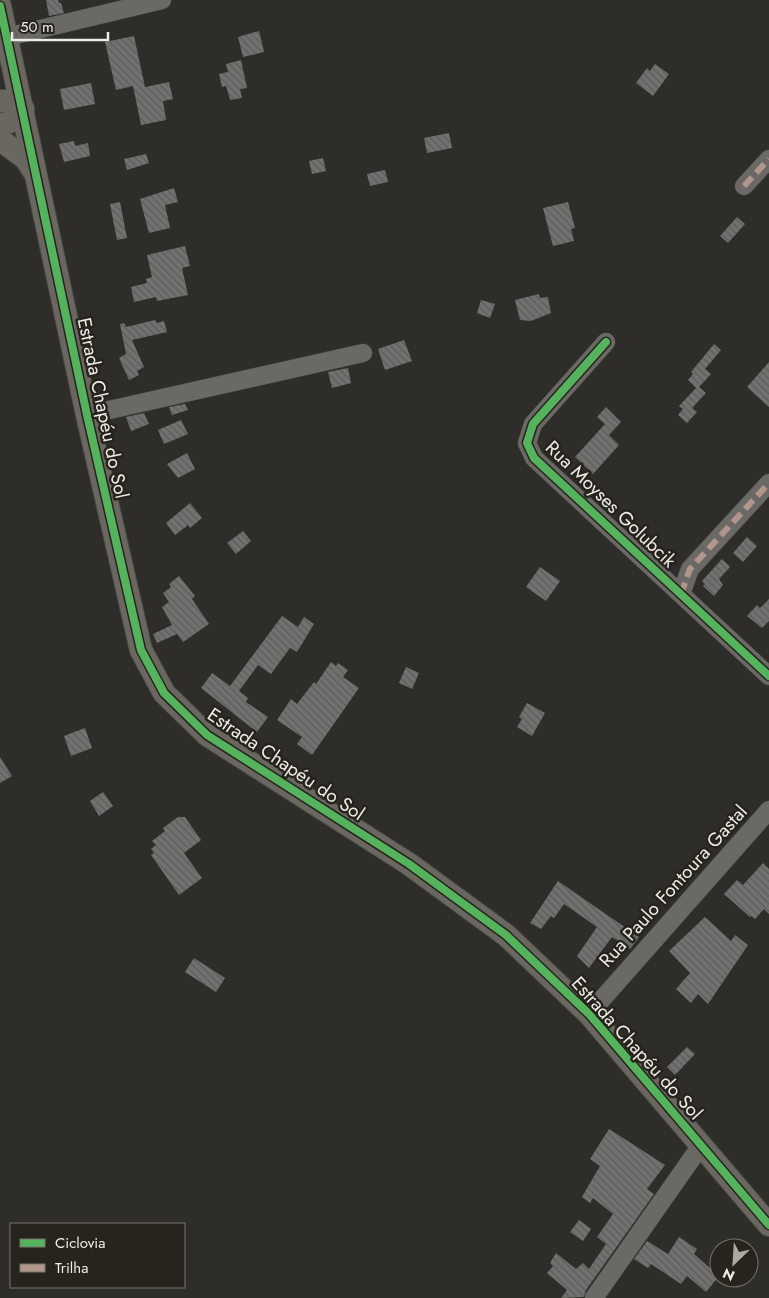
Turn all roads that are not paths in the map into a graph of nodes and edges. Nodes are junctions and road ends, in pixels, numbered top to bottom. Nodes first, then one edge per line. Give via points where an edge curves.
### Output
1 (162, 0) edge
2 (0, 6) edge
3 (7, 37) junction
4 (0, 72) edge
5 (0, 101) edge
6 (23, 109) junction
7 (0, 125) edge
8 (0, 140) edge
9 (769, 158) edge
10 (37, 176) junction
11 (744, 186) dead end
12 (606, 342) dead end
13 (363, 354) dead end
14 (87, 415) junction
15 (769, 483) edge
16 (681, 594) junction
17 (769, 676) edge
18 (769, 810) edge
19 (589, 1014) junction
20 (702, 1144) junction
21 (769, 1225) edge
22 (594, 1298) edge

1 - 3 street
2 - 3 main road, Estrada Chapéu do Sol
3 - 4 main road
3 - 6 main road, Estrada Chapéu do Sol
5 - 6 main road via 11,101
6 - 7 main road via 10,122
6 - 10 main road, Estrada Chapéu do Sol
8 - 10 main road via 25,158
9 - 11 street
10 - 14 main road, Estrada Chapéu do Sol
12 - 16 street, Rua Moyses Golubcik via 533,424 527,443 534,458
13 - 14 street
14 - 19 main road, Estrada Chapéu do Sol via 141,650 164,693 207,735 409,864 506,935
15 - 16 street, Rua Moyses Golubcik via 690,569
16 - 17 street, Rua Moyses Golubcik
18 - 19 street, Rua Paulo Fontoura Gastal
19 - 20 main road, Estrada Chapéu do Sol
20 - 21 main road, Estrada Chapéu do Sol
20 - 22 street

